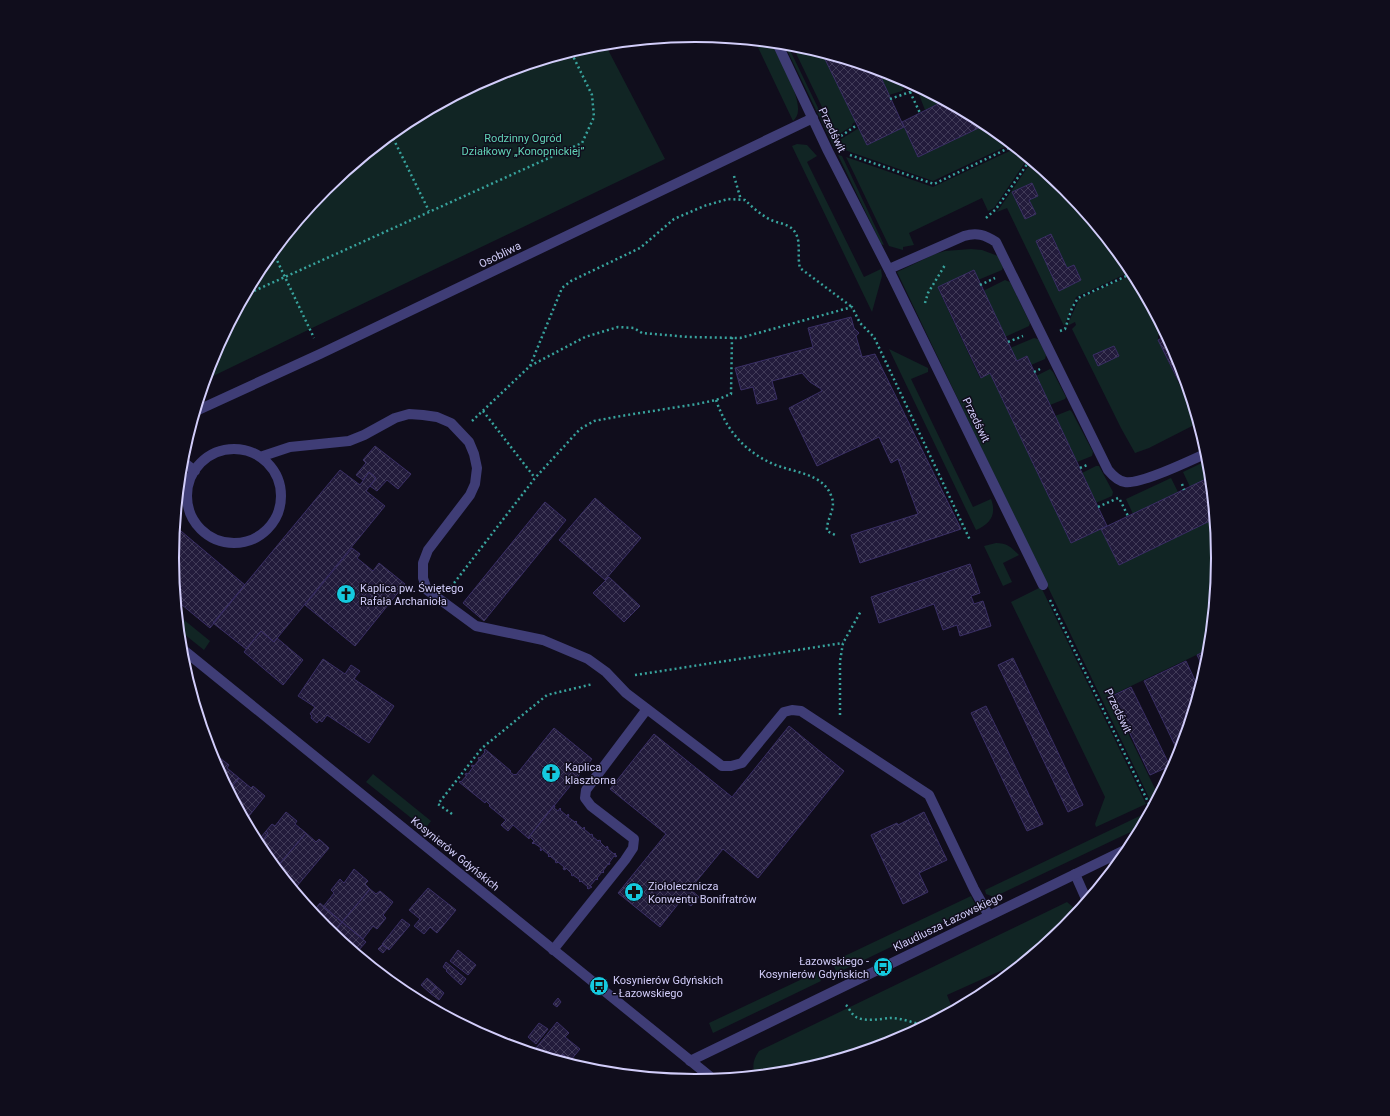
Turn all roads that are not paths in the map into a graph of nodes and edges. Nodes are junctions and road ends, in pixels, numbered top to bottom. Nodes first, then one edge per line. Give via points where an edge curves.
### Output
1 (780, 49) edge
2 (813, 118) junction
3 (890, 272) junction
4 (201, 410) edge
5 (1201, 456) edge
6 (260, 457) junction
7 (187, 466) edge
8 (195, 471) junction
9 (1043, 585) road end
10 (188, 654) edge
11 (647, 709) junction
12 (1118, 853) edge
13 (1075, 874) junction
14 (1085, 896) edge
15 (989, 916) junction
16 (553, 950) junction
17 (690, 1061) junction
18 (706, 1074) edge

1 - 2 street, Przedświt
2 - 3 street, Przedświt
2 - 4 street, Osobliwa
3 - 5 street via 973,233 979,233 996,242 1108,470 1115,478 1134,483
3 - 9 street, Przedświt
6 - 8 street via 240,450 225,450 210,456 198,465
6 - 8 street via 276,475 281,490 280,506 275,520 267,530 257,538 245,542 220,541 199,528 192,518 187,494 190,478
6 - 11 street via 290,447 349,441 395,418 409,414 436,417 451,423 468,442 477,468 470,495 428,550 423,563 423,578 427,590 476,626 543,640 588,659
7 - 8 street
10 - 16 street, Kosynierów Gdyńskich
11 - 15 street via 722,766 742,763 784,712 800,711 929,795
11 - 16 street via 586,790 585,798 591,806 634,839 633,848
12 - 13 street, Klaudiusza Łazowskiego
13 - 14 street
13 - 15 street, Klaudiusza Łazowskiego
15 - 17 street, Klaudiusza Łazowskiego
16 - 17 street, Kosynierów Gdyńskich
17 - 18 street, Kosynierów Gdyńskich

